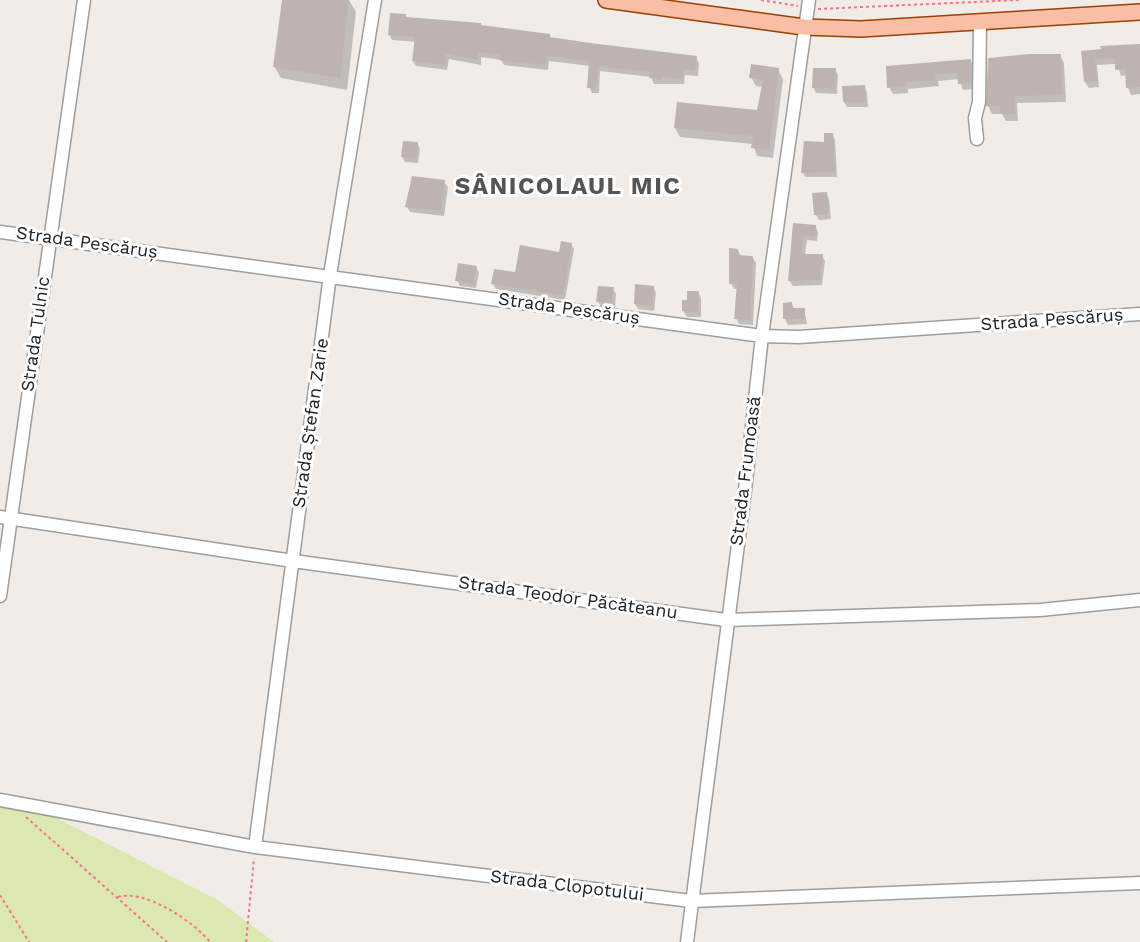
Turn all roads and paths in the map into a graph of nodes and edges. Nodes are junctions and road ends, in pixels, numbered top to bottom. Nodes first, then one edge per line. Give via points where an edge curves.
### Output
1 (84, 0) edge
2 (375, 0) edge
3 (606, 0) edge
4 (761, 0) edge
5 (1019, 0) edge
6 (808, 4) edge
7 (1140, 12) edge
8 (980, 23) junction
9 (804, 27) junction
10 (977, 139) dead end
11 (0, 231) edge
12 (50, 238) junction
13 (330, 276) junction
14 (1140, 314) edge
15 (762, 336) junction
16 (5, 517) edge
17 (293, 561) junction
18 (0, 596) edge
19 (1140, 600) edge
20 (726, 620) junction
21 (0, 800) edge
22 (14, 804) junction
23 (255, 847) junction
24 (1140, 883) edge
25 (0, 895) edge
26 (118, 897) junction
27 (691, 901) junction
28 (29, 942) edge
29 (167, 942) edge
30 (210, 942) edge
31 (246, 942) edge
32 (687, 942) edge

1 - 12 street, Strada Tulnic
2 - 13 street, Strada Ștefan Zarie
3 - 9 main road
4 - 6 path
5 - 6 path via 828,10
6 - 9 street, Strada Frumoasă
7 - 8 main road
8 - 9 main road via 861,29
8 - 10 street
9 - 15 street, Strada Frumoasă
11 - 12 street, Strada Pescăruș
12 - 13 street, Strada Pescăruș
12 - 16 street, Strada Tulnic
13 - 15 street, Strada Pescăruș
13 - 17 street, Strada Ștefan Zarie
14 - 15 street, Strada Pescăruș via 800,337
15 - 20 street, Strada Frumoasă
16 - 17 street, Strada Teodor Păcăteanu
16 - 18 street, Strada Tulnic
17 - 20 street, Strada Teodor Păcăteanu
17 - 23 street, Strada Ștefan Zarie
19 - 20 street, Strada Teodor Păcăteanu via 1041,610
20 - 27 street, Strada Frumoasă
21 - 22 street, Strada Clopotului
22 - 23 street, Strada Clopotului
22 - 26 path via 35,828
23 - 27 street, Strada Clopotului
23 - 31 path
24 - 27 street, Strada Clopotului
25 - 28 path
26 - 29 path
26 - 30 path via 129,893 153,902
27 - 32 street, Strada Frumoasă

